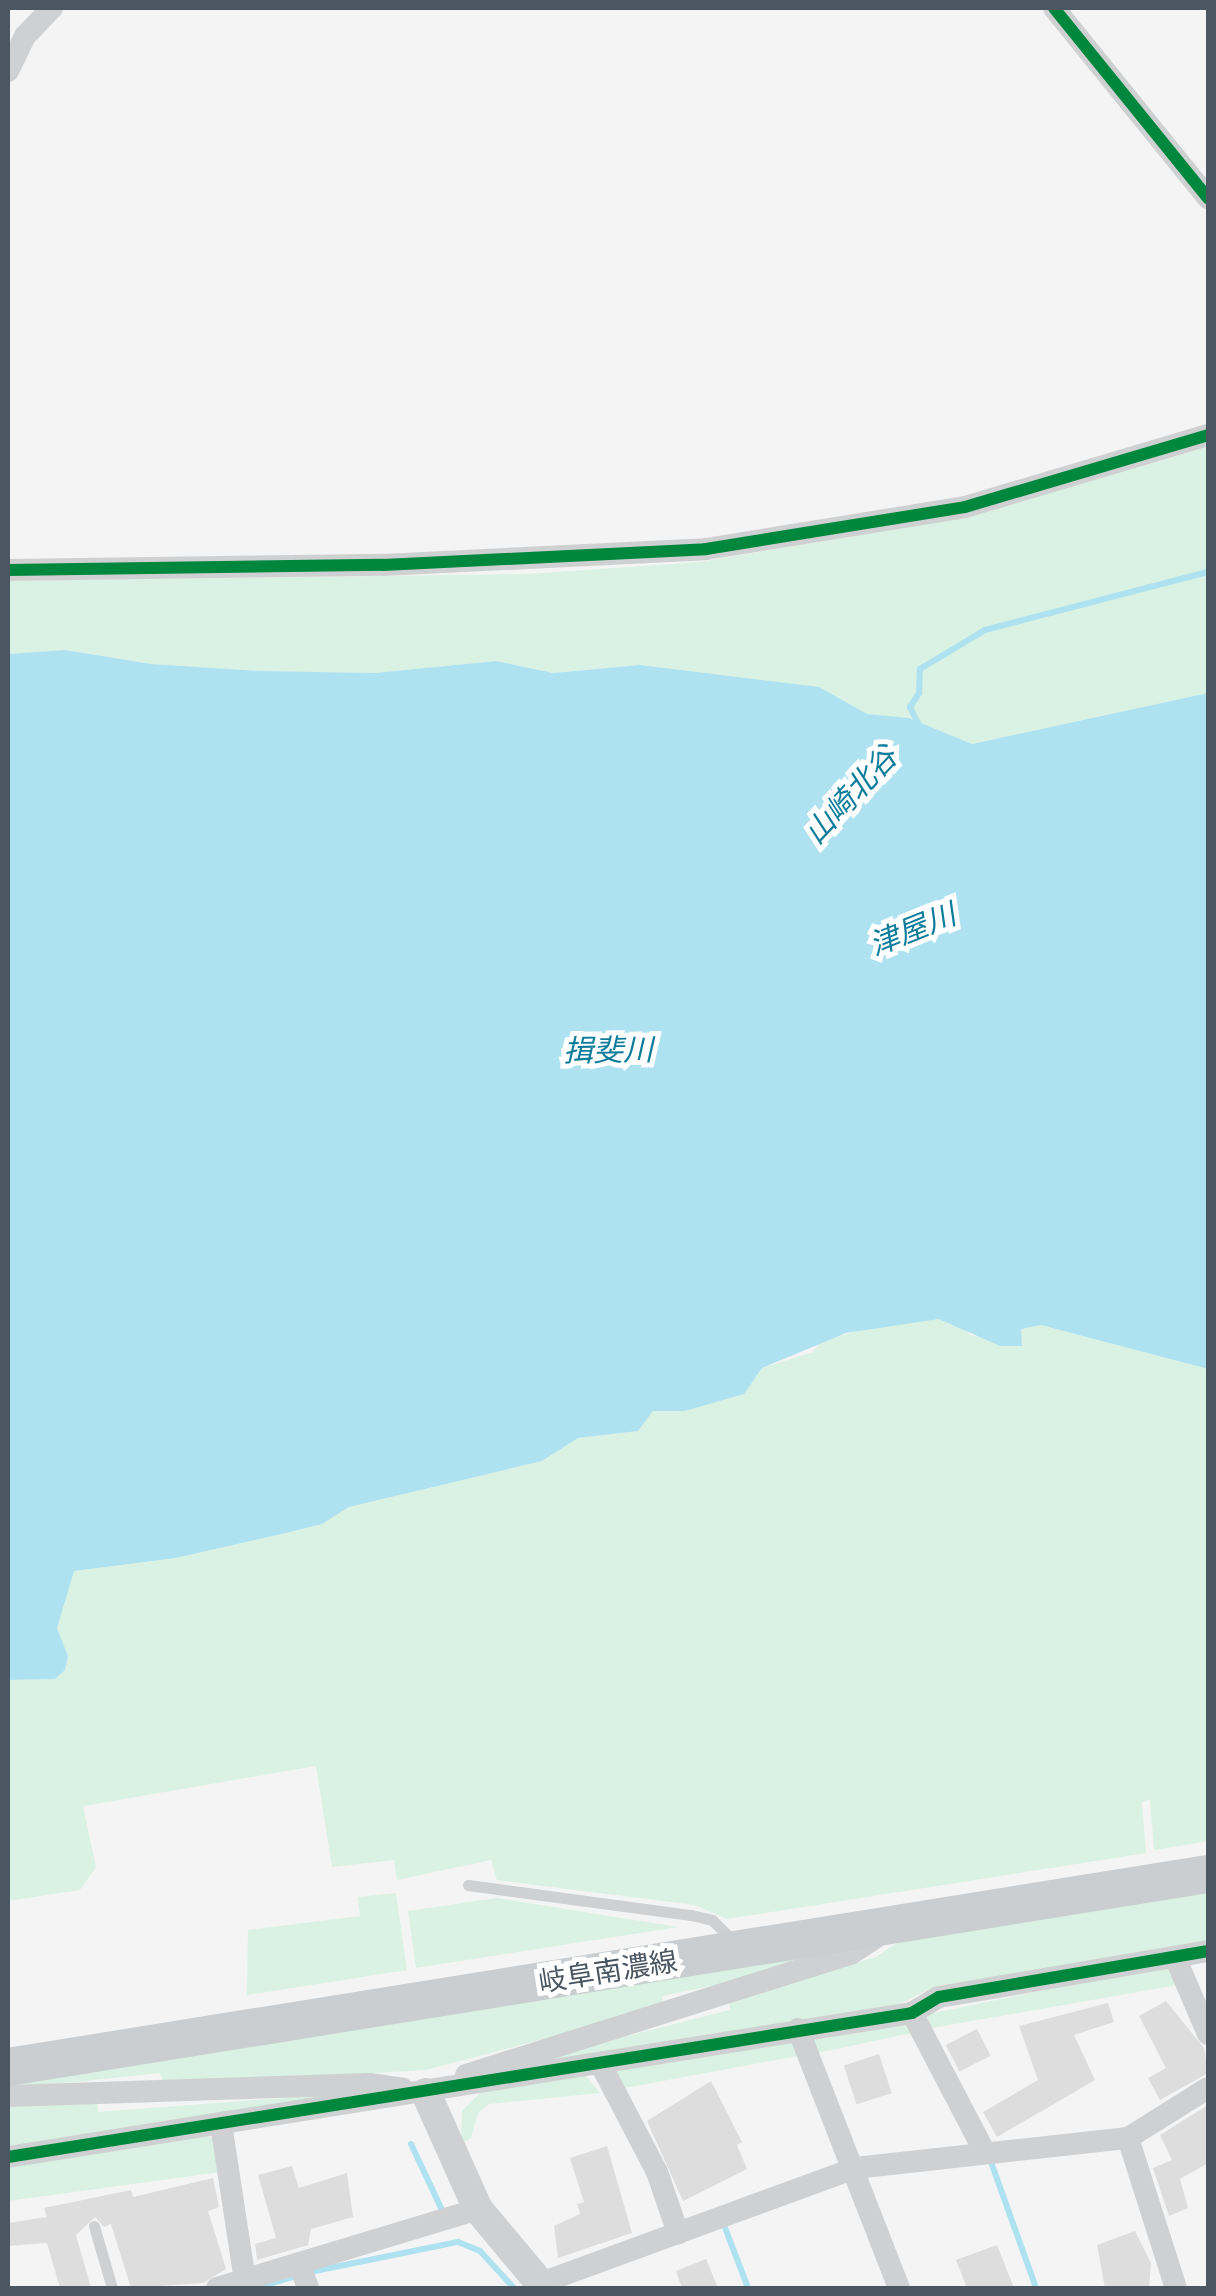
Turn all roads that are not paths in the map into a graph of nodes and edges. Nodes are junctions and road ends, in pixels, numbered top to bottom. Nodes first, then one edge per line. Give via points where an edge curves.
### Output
1 (52, 8) edge
2 (1054, 8) edge
3 (9, 67) edge
4 (1208, 198) edge
5 (1208, 435) edge
6 (8, 570) edge
7 (1208, 1874) edge
8 (468, 1885) dead end
9 (891, 1927) junction
10 (744, 1951) junction
11 (1208, 1951) edge
12 (1175, 1957) junction
13 (912, 2013) junction
14 (798, 2029) junction
15 (1208, 2034) edge
16 (600, 2063) junction
17 (8, 2066) edge
18 (1208, 2088) edge
19 (426, 2092) junction
20 (8, 2096) edge
21 (221, 2124) junction
22 (1128, 2138) junction
23 (984, 2151) junction
24 (8, 2156) edge
25 (855, 2168) junction
26 (478, 2209) junction
27 (94, 2226) dead end
28 (678, 2233) junction
29 (299, 2263) junction
30 (245, 2280) junction
31 (542, 2286) edge
32 (112, 2288) edge
33 (217, 2288) edge
34 (308, 2288) edge
35 (900, 2288) edge
36 (1176, 2288) edge

1 - 3 street via 37,19
2 - 4 street
5 - 6 street via 964,507 706,549 548,560
7 - 9 main road, 岐阜南濃線
8 - 10 lane via 692,1915 712,1920
9 - 10 main road, 岐阜南濃線
9 - 19 street via 852,1953
10 - 17 main road, 岐阜南濃線
11 - 12 street
12 - 13 street via 939,1996
12 - 15 street
13 - 14 street
13 - 23 street
14 - 16 street
14 - 25 street
16 - 19 street
16 - 28 street via 656,2172
18 - 22 street
19 - 20 street via 369,2084
19 - 21 street
19 - 26 street
21 - 24 street
21 - 30 street
22 - 23 street
22 - 36 street
23 - 25 street
25 - 28 street
25 - 35 street
26 - 29 street
26 - 31 street
27 - 32 lane
28 - 31 street
29 - 30 street
29 - 34 street
30 - 33 street

